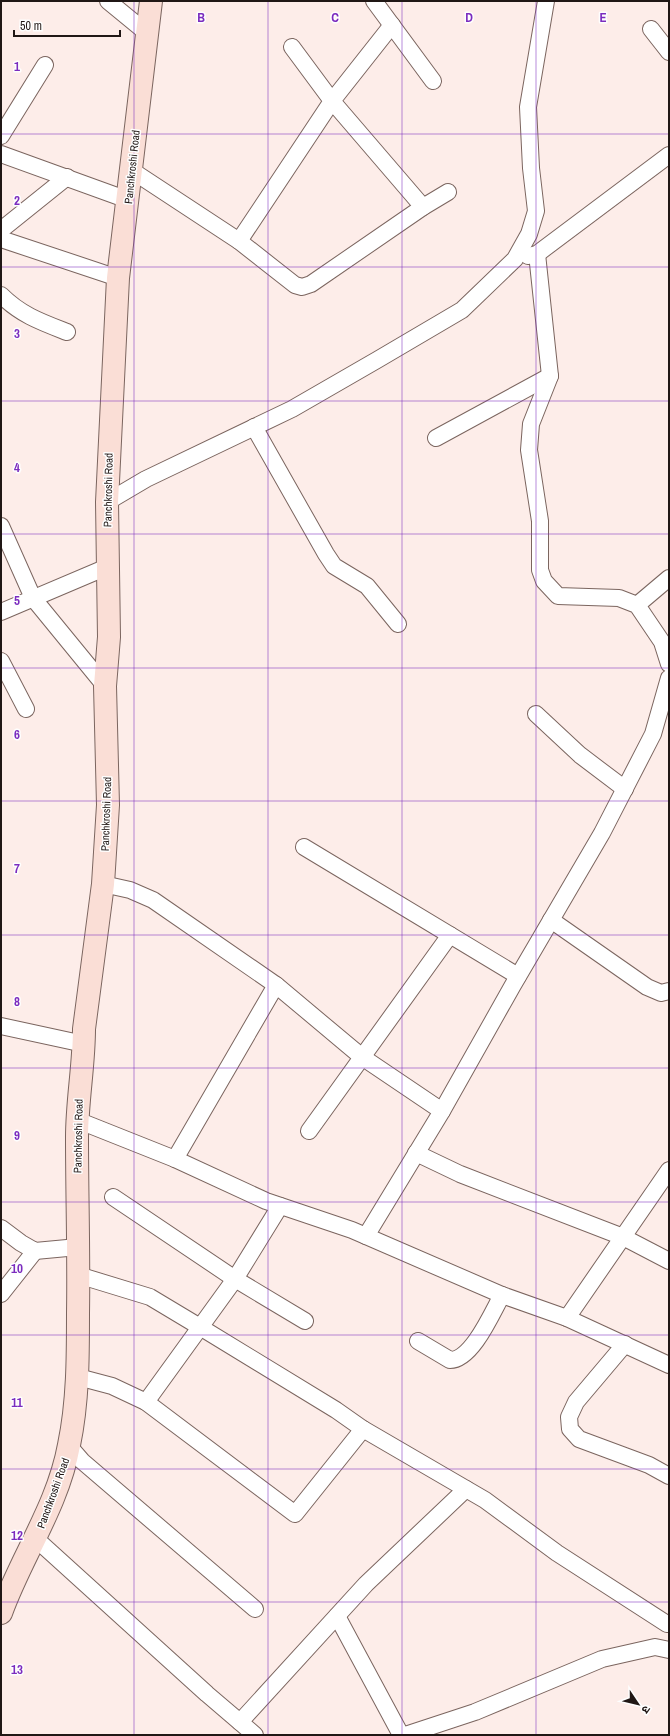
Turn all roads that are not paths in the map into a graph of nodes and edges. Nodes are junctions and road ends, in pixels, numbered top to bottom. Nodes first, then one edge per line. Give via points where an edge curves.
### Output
1 (108, 1) edge
2 (151, 1) edge
3 (374, 1) edge
4 (546, 1) edge
5 (392, 25) junction
6 (651, 29) dead end
7 (147, 33) junction
8 (292, 47) dead end
9 (669, 52) edge
10 (45, 64) dead end
11 (433, 81) dead end
12 (332, 101) junction
13 (1, 136) edge
14 (1, 154) edge
15 (669, 155) edge
16 (131, 170) junction
17 (67, 177) junction
18 (448, 192) dead end
19 (128, 200) junction
20 (422, 207) junction
21 (1, 230) edge
22 (1, 239) edge
23 (239, 241) junction
24 (537, 254) junction
25 (515, 259) junction
26 (118, 278) junction
27 (1, 295) edge
28 (68, 332) dead end
29 (550, 376) junction
30 (254, 427) junction
31 (436, 438) dead end
32 (107, 502) junction
33 (1, 526) edge
34 (107, 568) junction
35 (669, 578) edge
36 (33, 598) junction
37 (637, 605) junction
38 (1, 612) edge
39 (398, 624) dead end
40 (1, 661) edge
41 (669, 664) edge
42 (669, 678) edge
43 (106, 686) junction
44 (26, 709) dead end
45 (536, 714) dead end
46 (625, 789) junction
47 (304, 847) dead end
48 (104, 884) junction
49 (551, 920) junction
50 (450, 935) junction
51 (518, 976) junction
52 (276, 985) junction
53 (666, 995) edge
54 (1, 1026) edge
55 (84, 1044) junction
56 (362, 1057) junction
57 (442, 1111) junction
58 (77, 1120) junction
59 (309, 1131) dead end
60 (416, 1153) junction
61 (175, 1159) junction
62 (669, 1170) edge
63 (113, 1197) dead end
64 (280, 1206) junction
65 (1, 1228) edge
66 (366, 1236) junction
67 (623, 1237) junction
68 (78, 1247) junction
69 (35, 1251) junction
70 (669, 1261) edge
71 (78, 1275) junction
72 (235, 1279) junction
73 (1, 1294) edge
74 (502, 1295) junction
75 (567, 1318) junction
76 (304, 1322) dead end
77 (200, 1327) junction
78 (418, 1341) dead end
79 (625, 1344) junction
80 (669, 1365) edge
81 (78, 1377) junction
82 (146, 1402) junction
83 (364, 1429) junction
84 (69, 1446) junction
85 (669, 1476) edge
86 (466, 1489) junction
87 (36, 1539) junction
88 (255, 1609) dead end
89 (1, 1613) edge
90 (337, 1616) junction
91 (668, 1623) edge
92 (662, 1648) edge
93 (240, 1722) junction
94 (255, 1735) edge
95 (400, 1735) edge
96 (405, 1735) edge

1 - 7 street
2 - 7 street, Panchkroshi Road
3 - 5 street
4 - 25 street via 528,107 536,211 529,234
5 - 11 street
5 - 12 street
6 - 9 street
7 - 16 street, Panchkroshi Road
8 - 12 street
10 - 13 street
12 - 20 street
12 - 23 street
14 - 17 street
15 - 24 street
16 - 19 street, Panchkroshi Road
16 - 23 street
17 - 19 street
17 - 21 street
18 - 20 street
19 - 26 street, Panchkroshi Road
20 - 23 street via 311,284 302,287 295,285
22 - 26 street
24 - 25 street
24 - 29 street
25 - 30 street via 462,310 305,401
26 - 32 street, Panchkroshi Road
27 - 28 street via 14,307 34,319
29 - 31 street
29 - 37 street via 531,424 530,450 540,521 540,570 544,581 558,596 619,598
30 - 32 street via 146,479
30 - 39 street via 334,566 367,586
32 - 34 street, Panchkroshi Road
33 - 36 street
34 - 36 street
34 - 43 street, Panchkroshi Road via 109,637
35 - 37 street
36 - 38 street
36 - 43 street
37 - 41 street via 662,642
40 - 44 street
42 - 46 street via 653,734
43 - 48 street, Panchkroshi Road via 108,805
45 - 46 street via 580,755
46 - 49 street
47 - 50 street
48 - 52 street via 130,890 153,900
48 - 55 street, Panchkroshi Road
49 - 51 street
49 - 53 street via 647,987
50 - 51 street
50 - 56 street
51 - 57 street
52 - 56 street
52 - 61 street
54 - 55 street
55 - 58 street, Panchkroshi Road
56 - 57 street
56 - 59 street
57 - 60 street
58 - 61 street
58 - 68 street, Panchkroshi Road
60 - 66 street
60 - 67 street via 460,1174
61 - 64 street
62 - 67 street
63 - 72 street
64 - 66 street
64 - 72 street
65 - 69 street
66 - 74 street
67 - 70 street
67 - 75 street
68 - 69 street
68 - 71 street, Panchkroshi Road
69 - 73 street
71 - 77 street via 150,1297
71 - 81 street, Panchkroshi Road
72 - 76 street
72 - 77 street
74 - 75 street
74 - 78 street via 472,1347 456,1360 450,1360
75 - 79 street
77 - 82 street
77 - 83 street
79 - 80 street
79 - 85 street via 576,1402 569,1417 570,1429 579,1439 649,1465
81 - 82 street via 112,1386
81 - 84 street, Panchkroshi Road
82 - 83 street via 295,1514
83 - 86 street
84 - 87 street, Panchkroshi Road via 58,1484
84 - 88 street via 82,1461
86 - 90 street via 366,1584
86 - 91 street via 485,1500 557,1554
87 - 89 street, Panchkroshi Road via 8,1592
87 - 93 street
90 - 93 street
90 - 95 street
91 - 92 street
92 - 96 street via 602,1659 475,1712
93 - 94 street

